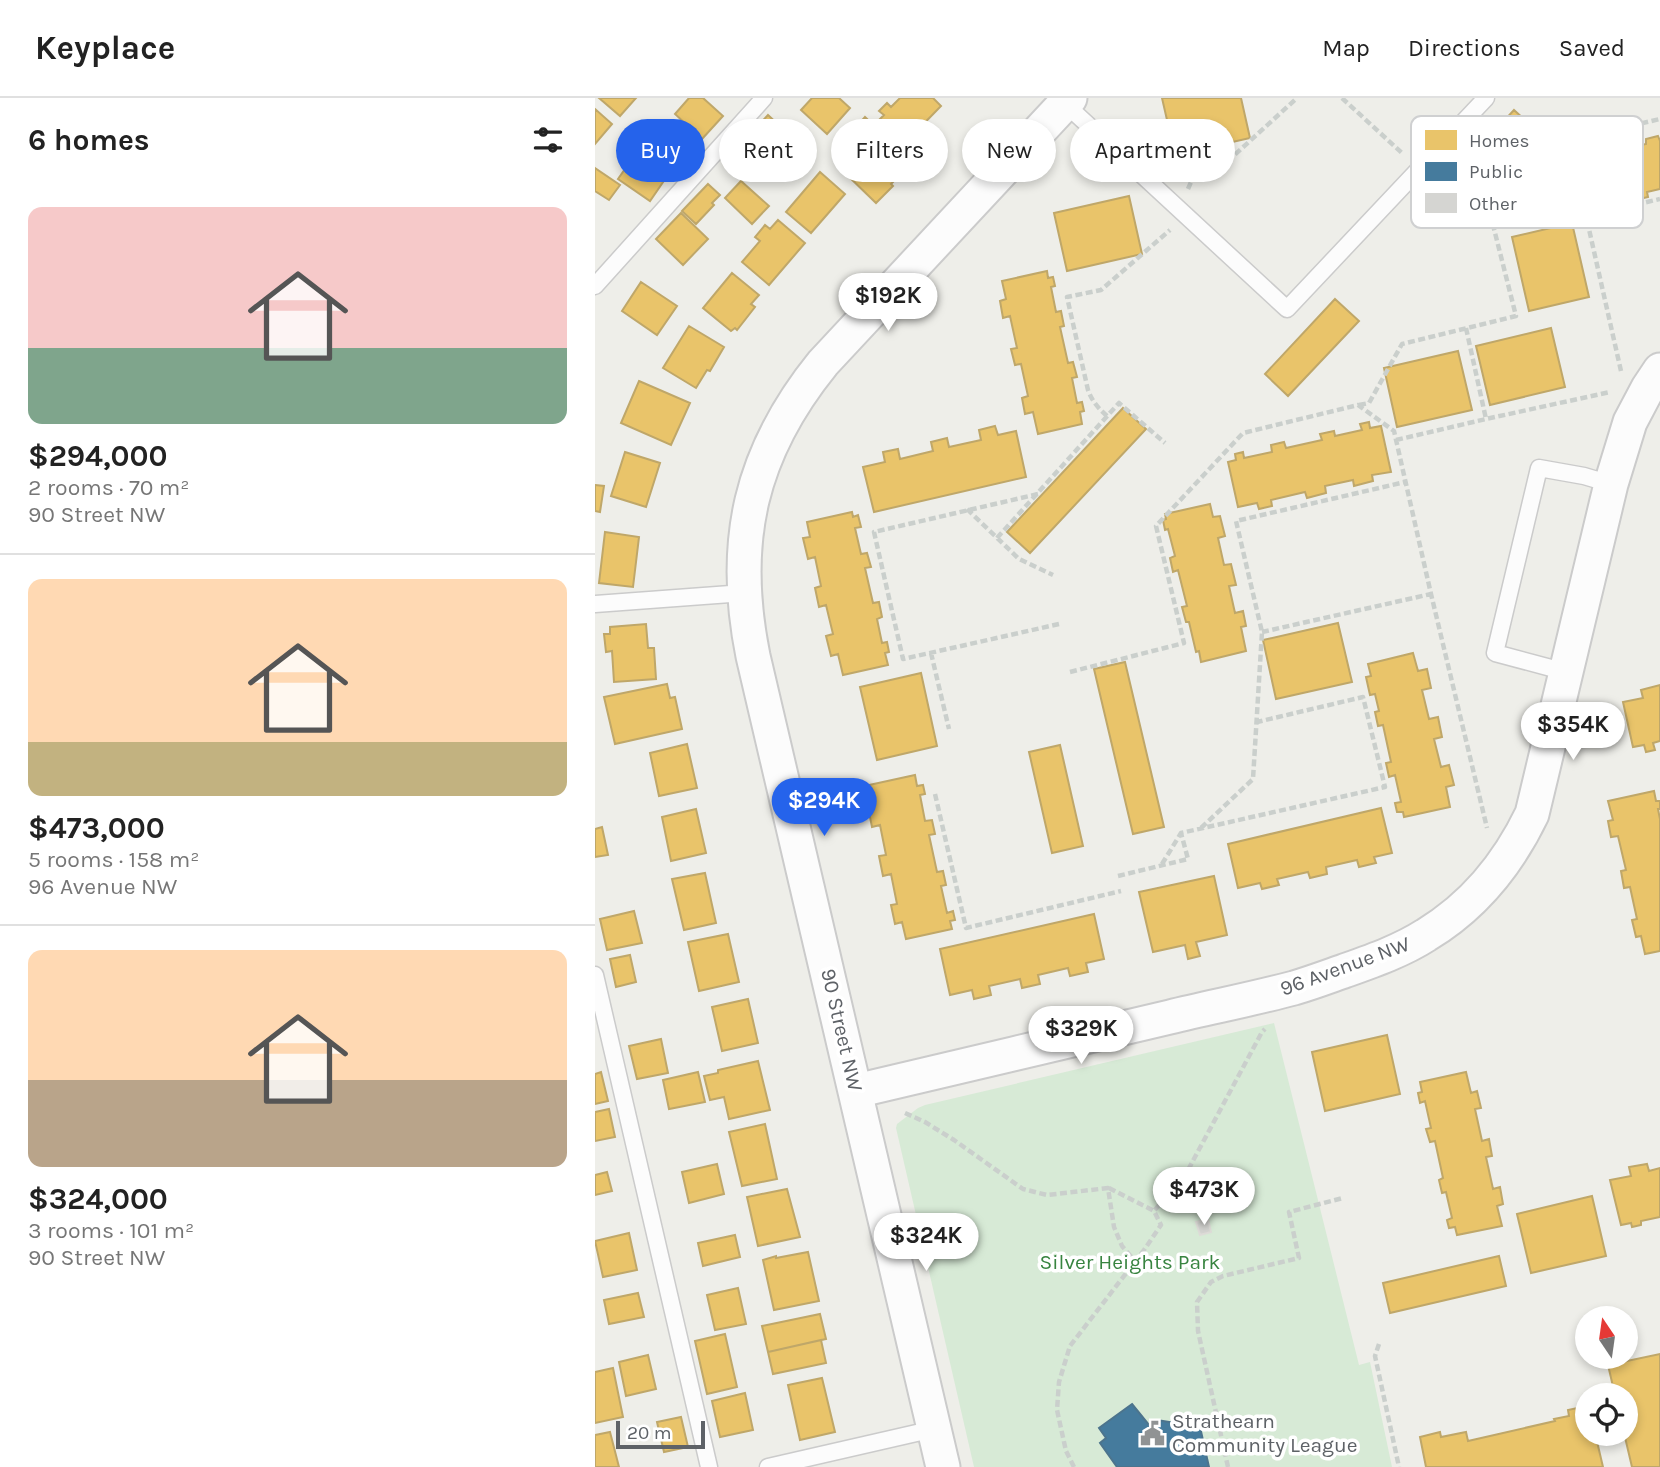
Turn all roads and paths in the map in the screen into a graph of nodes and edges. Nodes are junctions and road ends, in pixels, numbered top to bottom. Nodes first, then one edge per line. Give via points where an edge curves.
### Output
1 (764, 98) edge
2 (1297, 98) edge
3 (1342, 98) edge
4 (1486, 98) edge
5 (1065, 100) edge
6 (1469, 116) edge
7 (1411, 162) edge
8 (1411, 177) edge
9 (1183, 212) junction
10 (1494, 228) edge
11 (1589, 228) edge
12 (595, 286) edge
13 (1465, 328) junction
14 (1660, 370) edge
15 (1623, 383) dead end
16 (1613, 400) dead end
17 (1358, 405) junction
18 (1107, 416) junction
19 (1486, 419) junction
20 (1396, 440) junction
21 (1165, 443) dead end
22 (1405, 482) junction
23 (1611, 484) junction
24 (1038, 494) junction
25 (967, 509) junction
26 (997, 538) junction
27 (1053, 575) dead end
28 (744, 593) junction
29 (1431, 594) junction
30 (595, 604) edge
31 (1059, 624) dead end
32 (1262, 632) junction
33 (931, 653) junction
34 (1070, 671) dead end
35 (1566, 672) junction
36 (1257, 722) junction
37 (949, 729) dead end
38 (935, 794) dead end
39 (1493, 819) dead end
40 (1201, 828) junction
41 (1488, 829) junction
42 (1181, 833) junction
43 (1482, 838) dead end
44 (1162, 865) junction
45 (1118, 876) dead end
46 (1121, 891) dead end
47 (595, 975) edge
48 (1268, 1026) dead end
49 (856, 1091) junction
50 (904, 1112) dead end
51 (1108, 1188) junction
52 (1343, 1198) dead end
53 (1154, 1211) junction
54 (1135, 1261) junction
55 (1379, 1344) dead end
56 (934, 1429) junction
57 (709, 1467) edge
58 (768, 1467) edge
59 (943, 1467) edge
60 (1074, 1467) edge
61 (1228, 1467) edge
62 (1399, 1467) edge

1 - 12 lane
2 - 9 path via 1218,170 1194,175
3 - 7 path
4 - 6 lane
5 - 9 lane
5 - 28 street, 90 Street NW via 805,385 775,435 752,501
8 - 9 lane via 1287,309
9 - 18 path via 1101,290 1067,297 1090,398
10 - 13 path via 1516,316
11 - 15 path
13 - 17 path via 1402,344 1369,403
13 - 19 path
14 - 23 street, 96 Avenue NW via 1630,422
16 - 19 path via 1618,391
17 - 20 path via 1394,431
17 - 34 path via 1243,433 1156,526 1184,643
18 - 21 path via 1119,403
18 - 24 path
19 - 20 path
20 - 22 path
22 - 29 path
22 - 32 path via 1236,521
23 - 35 street, 96 Avenue NW
23 - 35 lane via 1539,468 1495,653
24 - 25 path
24 - 26 path
25 - 26 path
25 - 33 path via 874,532 903,659
26 - 27 path via 1019,559
28 - 30 lane
28 - 49 street, 90 Street NW via 753,656
29 - 32 path
29 - 41 path
31 - 33 path
32 - 36 path
33 - 37 path
35 - 49 street, 96 Avenue NW via 1532,814 1523,833 1473,899 1425,936 1371,962 1294,988
36 - 40 path via 1253,779
36 - 40 path via 1363,697 1385,787
38 - 46 path via 966,928
39 - 41 path
40 - 42 path
41 - 43 path
42 - 44 path
42 - 44 path via 1188,859
44 - 45 path
47 - 57 lane
48 - 53 path via 1188,1170
49 - 56 street, 90 Street NW
50 - 51 path via 954,1140 1023,1189 1047,1195
51 - 53 path
51 - 54 path via 1114,1227 1122,1247
52 - 61 path via 1289,1212 1299,1258 1223,1276 1211,1282 1197,1302 1198,1331
53 - 54 path via 1161,1225
54 - 60 path via 1070,1346 1059,1382 1057,1410
55 - 62 path via 1375,1356
56 - 58 lane
56 - 59 street, 90 Street NW

